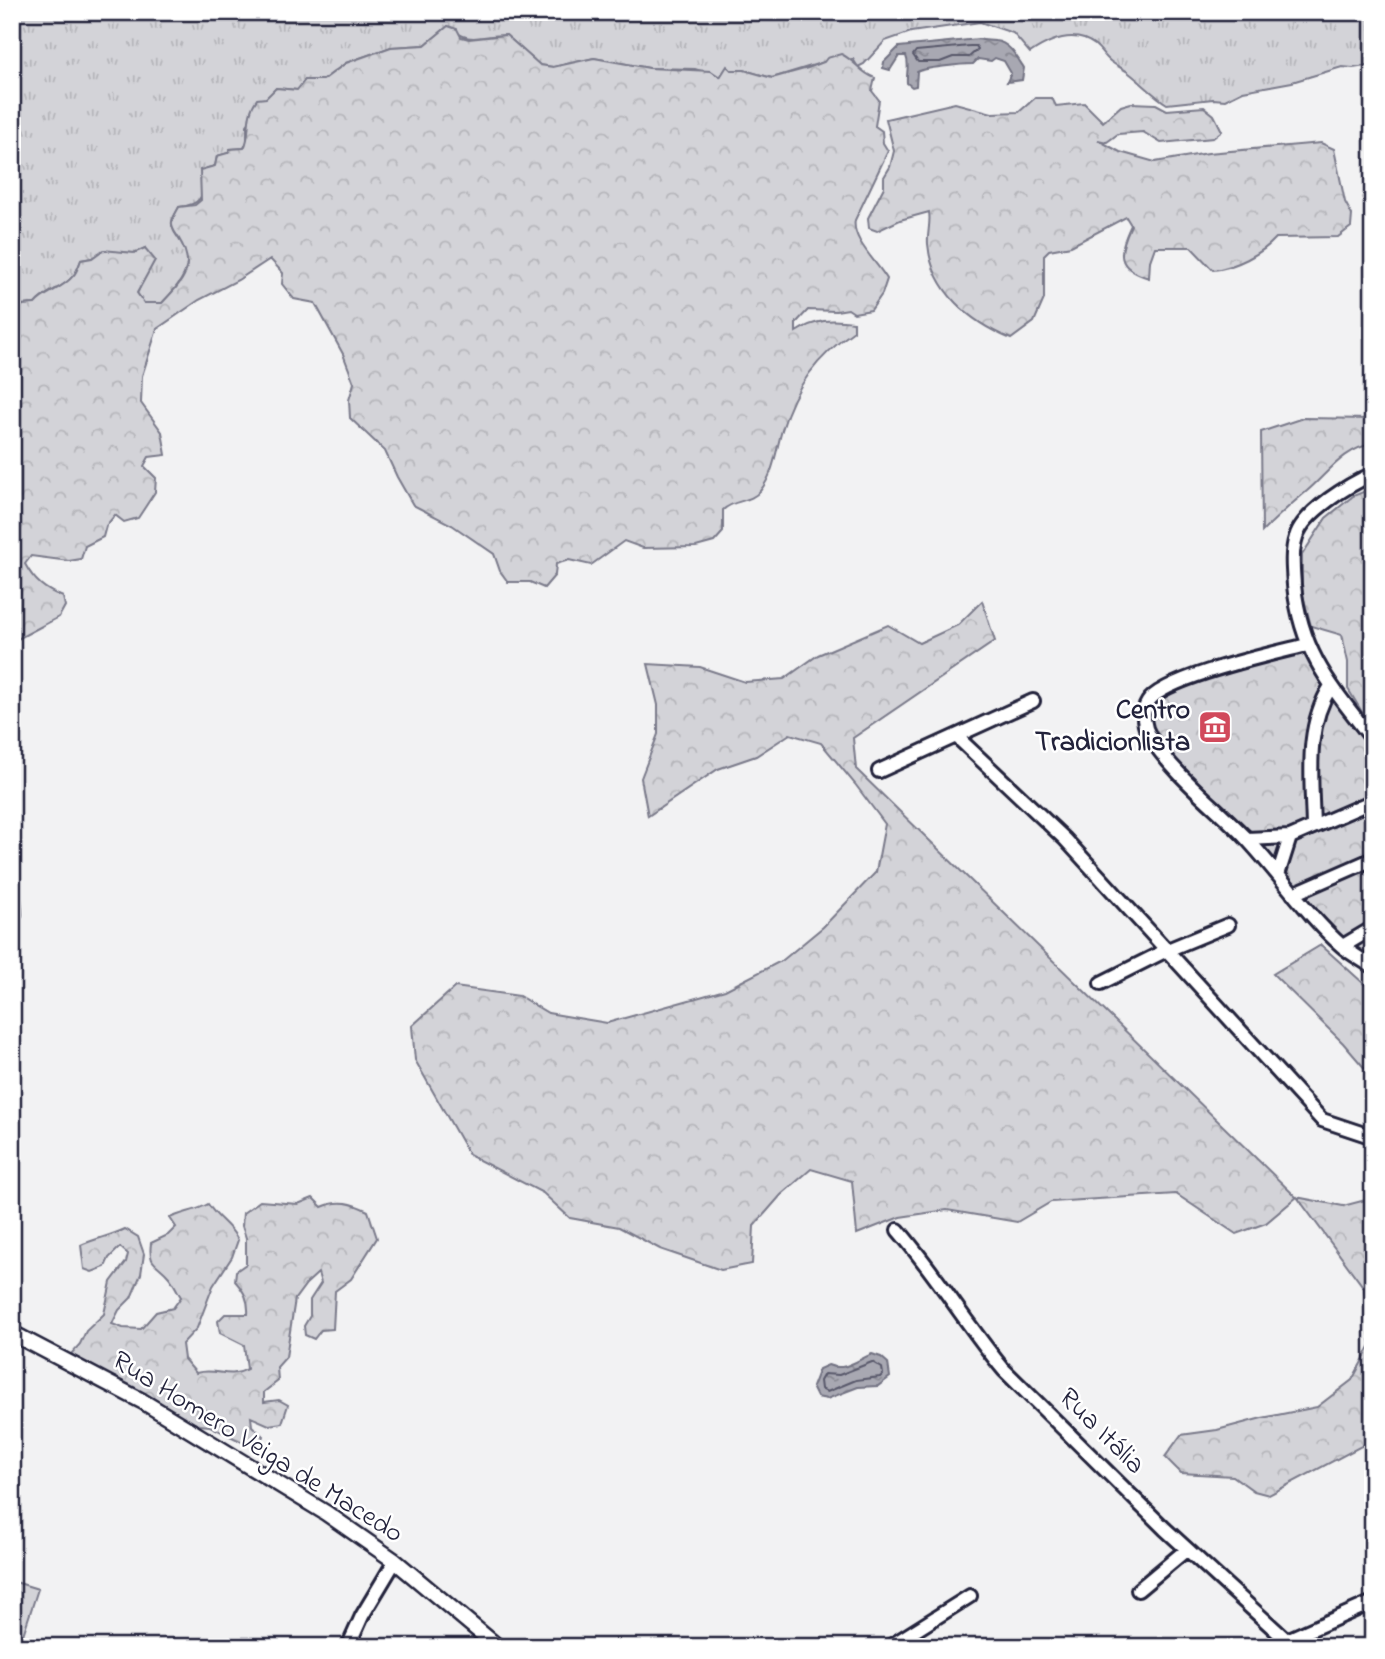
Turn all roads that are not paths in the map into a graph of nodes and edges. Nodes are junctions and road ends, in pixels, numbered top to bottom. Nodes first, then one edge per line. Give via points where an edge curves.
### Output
1 (1373, 474) edge
2 (1307, 645) junction
3 (1331, 686) junction
4 (1033, 701) dead end
5 (956, 736) junction
6 (1373, 740) edge
7 (879, 771) dead end
8 (1373, 801) edge
9 (1313, 827) junction
10 (1290, 837) junction
11 (1247, 839) junction
12 (1373, 859) edge
13 (1278, 875) junction
14 (12, 884) edge
15 (1293, 894) junction
16 (12, 921) edge
17 (1228, 925) dead end
18 (1373, 928) edge
19 (1343, 946) junction
20 (1165, 951) junction
21 (1373, 967) edge
22 (1101, 983) dead end
23 (1373, 1137) edge
24 (898, 1230) dead end
25 (12, 1333) edge
26 (1186, 1550) junction
27 (395, 1561) junction
28 (1138, 1590) dead end
29 (970, 1596) dead end
30 (1373, 1602) edge
31 (1290, 1643) edge
32 (348, 1647) edge
33 (498, 1647) edge
34 (889, 1647) edge

1 - 2 street via 1354,482 1309,516 1296,536 1294,586
2 - 3 street
2 - 11 street via 1169,686 1149,700 1143,715 1148,735 1169,763
3 - 6 street
3 - 9 street via 1320,702 1310,752
4 - 5 street
5 - 7 street
5 - 20 street via 1065,839
8 - 9 street
9 - 10 street
10 - 11 street
10 - 13 street
11 - 13 street
12 - 15 street
13 - 15 street
14 - 16 street
15 - 19 street
17 - 20 street
18 - 19 street
19 - 21 street
20 - 22 street
20 - 23 street via 1322,1120
24 - 26 street, Rua Itália via 1004,1370
25 - 27 street, Rua Homero Veiga de Macedo via 142,1401
26 - 28 street
26 - 31 street, Rua Itália
27 - 32 street
27 - 33 street, Rua Homero Veiga de Macedo
29 - 34 street
30 - 31 street via 1304,1631

